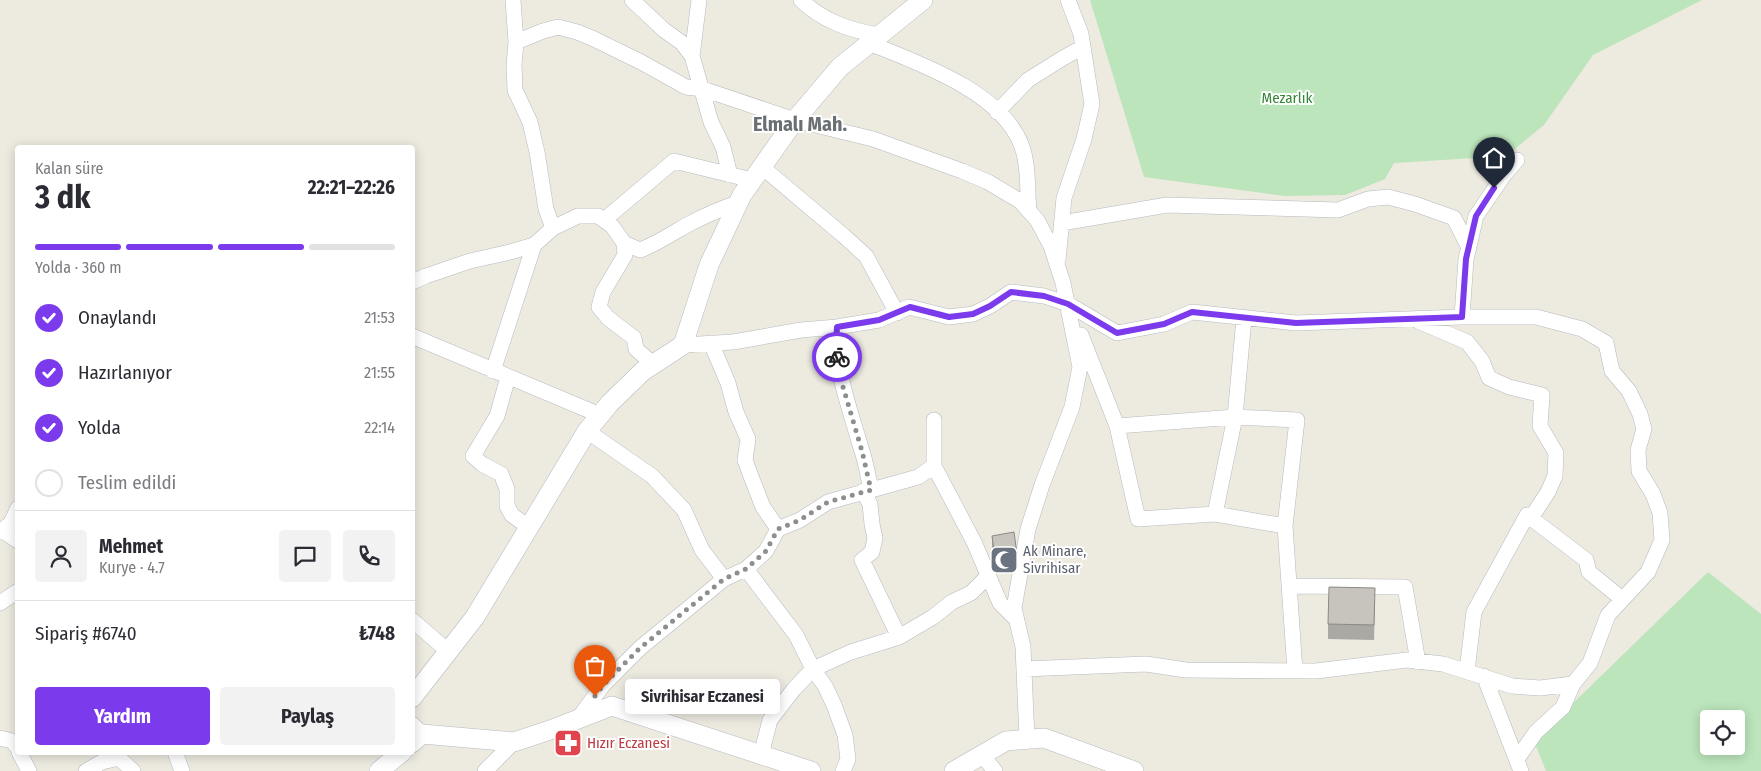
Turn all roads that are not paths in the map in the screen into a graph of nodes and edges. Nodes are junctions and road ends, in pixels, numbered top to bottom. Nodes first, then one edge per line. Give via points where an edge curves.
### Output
1 (513, 0) edge
2 (632, 0) edge
3 (699, 0) edge
4 (801, 0) edge
5 (923, 0) edge
6 (1068, 0) edge
7 (874, 39) junction
8 (516, 42) junction
9 (1083, 47) junction
10 (692, 56) junction
11 (703, 89) junction
12 (997, 112) junction
13 (795, 120) junction
14 (1517, 160) dead end
15 (757, 174) junction
16 (730, 175) junction
17 (738, 202) junction
18 (1029, 212) junction
19 (604, 220) junction
20 (1062, 223) junction
21 (553, 228) junction
22 (624, 243) junction
23 (534, 245) junction
24 (1469, 248) junction
25 (1058, 266) junction
26 (415, 281) edge
27 (1068, 304) junction
28 (897, 312) junction
29 (1462, 317) junction
30 (1244, 318) junction
31 (1413, 319) junction
32 (837, 327) junction
33 (415, 337) edge
34 (711, 343) junction
35 (683, 345) junction
36 (653, 364) junction
37 (493, 371) junction
38 (508, 377) junction
39 (600, 415) junction
40 (1235, 417) junction
41 (934, 420) dead end
42 (1116, 426) junction
43 (587, 430) junction
44 (934, 466) junction
45 (867, 491) junction
46 (15, 514) edge
47 (1216, 514) junction
48 (1531, 518) junction
49 (1285, 526) junction
50 (530, 528) junction
51 (778, 529) junction
52 (1, 532) edge
53 (15, 539) edge
54 (746, 569) junction
55 (988, 576) junction
56 (724, 579) junction
57 (1289, 586) junction
58 (15, 593) edge
59 (1622, 599) junction
60 (0, 603) edge
61 (1017, 620) junction
62 (415, 623) edge
63 (899, 637) junction
64 (449, 652) junction
65 (1418, 662) junction
66 (813, 669) junction
67 (1024, 669) junction
68 (1295, 671) junction
69 (1467, 671) junction
70 (1484, 676) junction
71 (1573, 684) junction
72 (415, 694) edge
73 (578, 719) junction
74 (416, 734) edge
75 (0, 738) edge
76 (1027, 739) junction
77 (514, 742) junction
78 (15, 744) edge
79 (21, 755) edge
80 (176, 755) edge
81 (398, 755) edge
82 (761, 755) junction
83 (982, 755) junction
84 (1519, 765) edge
85 (29, 771) edge
86 (86, 771) edge
87 (133, 771) edge
88 (182, 771) edge
89 (379, 771) edge
90 (485, 771) edge
91 (811, 771) edge
92 (843, 771) edge
93 (954, 771) edge
94 (995, 771) edge
95 (1134, 771) edge

1 - 8 street
2 - 10 street via 682,42
3 - 10 street
4 - 7 street via 832,22
5 - 7 street
6 - 9 street
7 - 12 street via 956,80
7 - 13 street via 840,67
8 - 11 street via 558,27 592,38 686,87
8 - 21 street via 515,90 530,122 546,209
9 - 12 street via 1028,80
9 - 20 street via 1092,104 1064,198
10 - 11 street
11 - 13 street
11 - 16 street
12 - 18 street via 1007,121 1021,144
13 - 15 street
13 - 18 street via 874,139 962,171 1020,201
14 - 24 street via 1476,216
15 - 16 street
15 - 17 street
15 - 28 street via 844,236 866,256
16 - 19 street via 674,161
17 - 22 street via 640,250
17 - 35 street via 709,265
18 - 25 street via 1051,246
19 - 21 street via 598,216 578,216
19 - 22 street
20 - 24 street via 1167,204 1338,210 1368,199 1388,197 1454,218
20 - 25 street
21 - 23 street
22 - 36 street via 625,256 603,292 599,307 634,338 636,349
23 - 26 street via 470,261
23 - 37 street
24 - 29 street
25 - 27 street
27 - 28 street via 1044,296 1011,292 973,314 949,317 910,307
27 - 30 street via 1117,333 1164,324 1192,312
27 - 42 street
27 - 61 street via 1080,367 1072,407 1028,529 1014,608
28 - 32 street via 879,320
29 - 31 street
29 - 59 street via 1536,317 1582,329 1606,343 1612,371 1629,392 1640,414 1644,429 1638,450 1639,471 1660,512 1662,540 1648,572
30 - 31 street via 1296,323
30 - 40 street
31 - 48 street via 1467,342 1482,361 1489,378 1542,395 1540,426 1556,454 1555,476
32 - 34 street
32 - 45 street via 838,370 862,451
33 - 37 street
34 - 35 street
34 - 51 street via 748,439 745,460 764,507
35 - 36 street
36 - 39 street
37 - 38 street
38 - 39 street
38 - 50 street via 497,416 473,456 501,474 507,489 507,506 512,515
39 - 43 street
40 - 42 street
40 - 47 street
40 - 49 street via 1297,420
41 - 44 street
42 - 47 street via 1138,519
43 - 50 street
43 - 56 street via 652,476 684,510 702,550
44 - 45 street via 918,477
44 - 55 street
45 - 51 street via 828,502 800,520
45 - 63 street via 875,538 872,552 862,560
46 - 52 street
47 - 49 street
48 - 59 street via 1586,560 1589,572
48 - 69 street via 1527,515 1474,612
49 - 57 street
50 - 64 street via 476,617
51 - 54 street via 766,551
52 - 53 street
54 - 56 street
54 - 66 street via 796,635
55 - 61 street via 1000,604
55 - 63 street via 971,593
56 - 73 street via 640,648 603,685
57 - 65 street via 1405,587
57 - 68 street
58 - 60 street
59 - 71 street via 1608,615 1590,663
61 - 67 street
62 - 64 street
63 - 66 street via 851,652
64 - 72 street
65 - 68 street via 1407,660
65 - 69 street via 1443,664
66 - 82 street via 770,720
66 - 92 street via 831,698 846,736 848,759
67 - 68 street via 1146,664 1186,670
67 - 76 street
69 - 70 street
70 - 71 street via 1512,686 1540,688
70 - 84 street
71 - 84 street via 1563,707 1536,732
73 - 77 street
73 - 82 street via 612,706
74 - 77 street
75 - 78 street
76 - 83 street via 1006,741
76 - 95 street via 1044,738
77 - 90 street
79 - 85 street
80 - 88 street
81 - 89 street
82 - 91 street
83 - 93 street
83 - 94 street
86 - 87 street via 102,762 119,758

